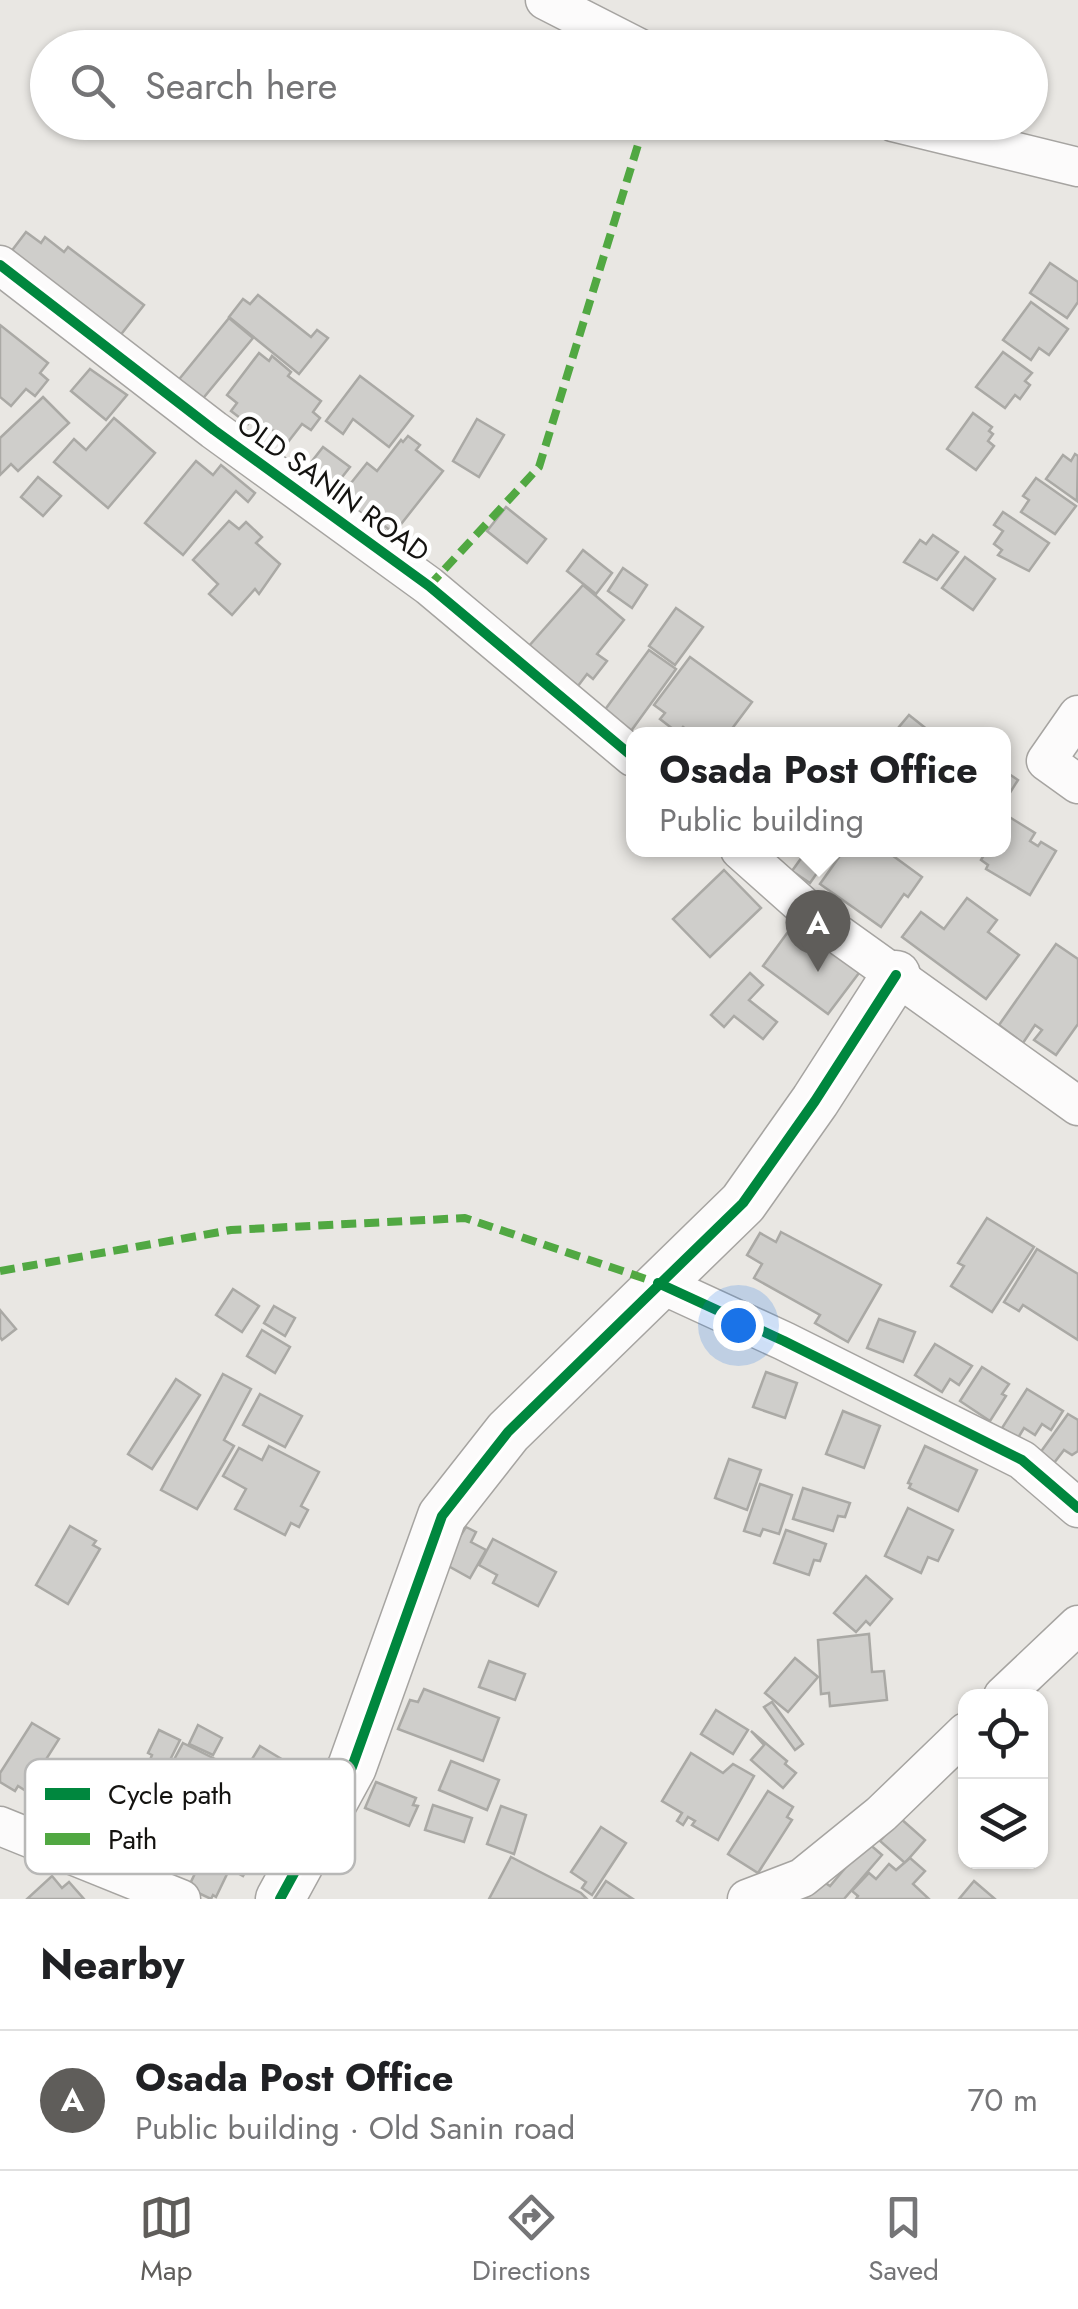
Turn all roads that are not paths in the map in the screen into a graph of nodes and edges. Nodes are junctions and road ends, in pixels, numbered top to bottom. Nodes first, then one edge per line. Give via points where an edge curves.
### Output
1 (546, 0) edge
2 (604, 30) edge
3 (967, 140) edge
4 (1078, 167) edge
5 (0, 265) edge
6 (1078, 714) edge
7 (626, 750) edge
8 (1078, 784) edge
9 (748, 857) edge
10 (896, 976) junction
11 (1078, 1106) edge
12 (658, 1282) junction
13 (1078, 1508) edge
14 (1078, 1625) edge
15 (1010, 1689) edge
16 (958, 1740) edge
17 (355, 1759) edge
18 (0, 1826) edge
19 (25, 1836) edge
20 (118, 1874) edge
21 (294, 1874) edge
22 (180, 1899) edge
23 (280, 1899) edge
24 (747, 1899) edge

1 - 2 street
3 - 4 street
5 - 7 street, OLD SANIN ROAD via 429,586
6 - 8 street via 1046,761
9 - 10 street
10 - 11 street
10 - 12 street via 743,1202
12 - 13 street via 1022,1460
12 - 17 street via 508,1432 442,1516
14 - 15 street
16 - 24 street via 802,1878
18 - 19 street
20 - 22 street
21 - 23 street

